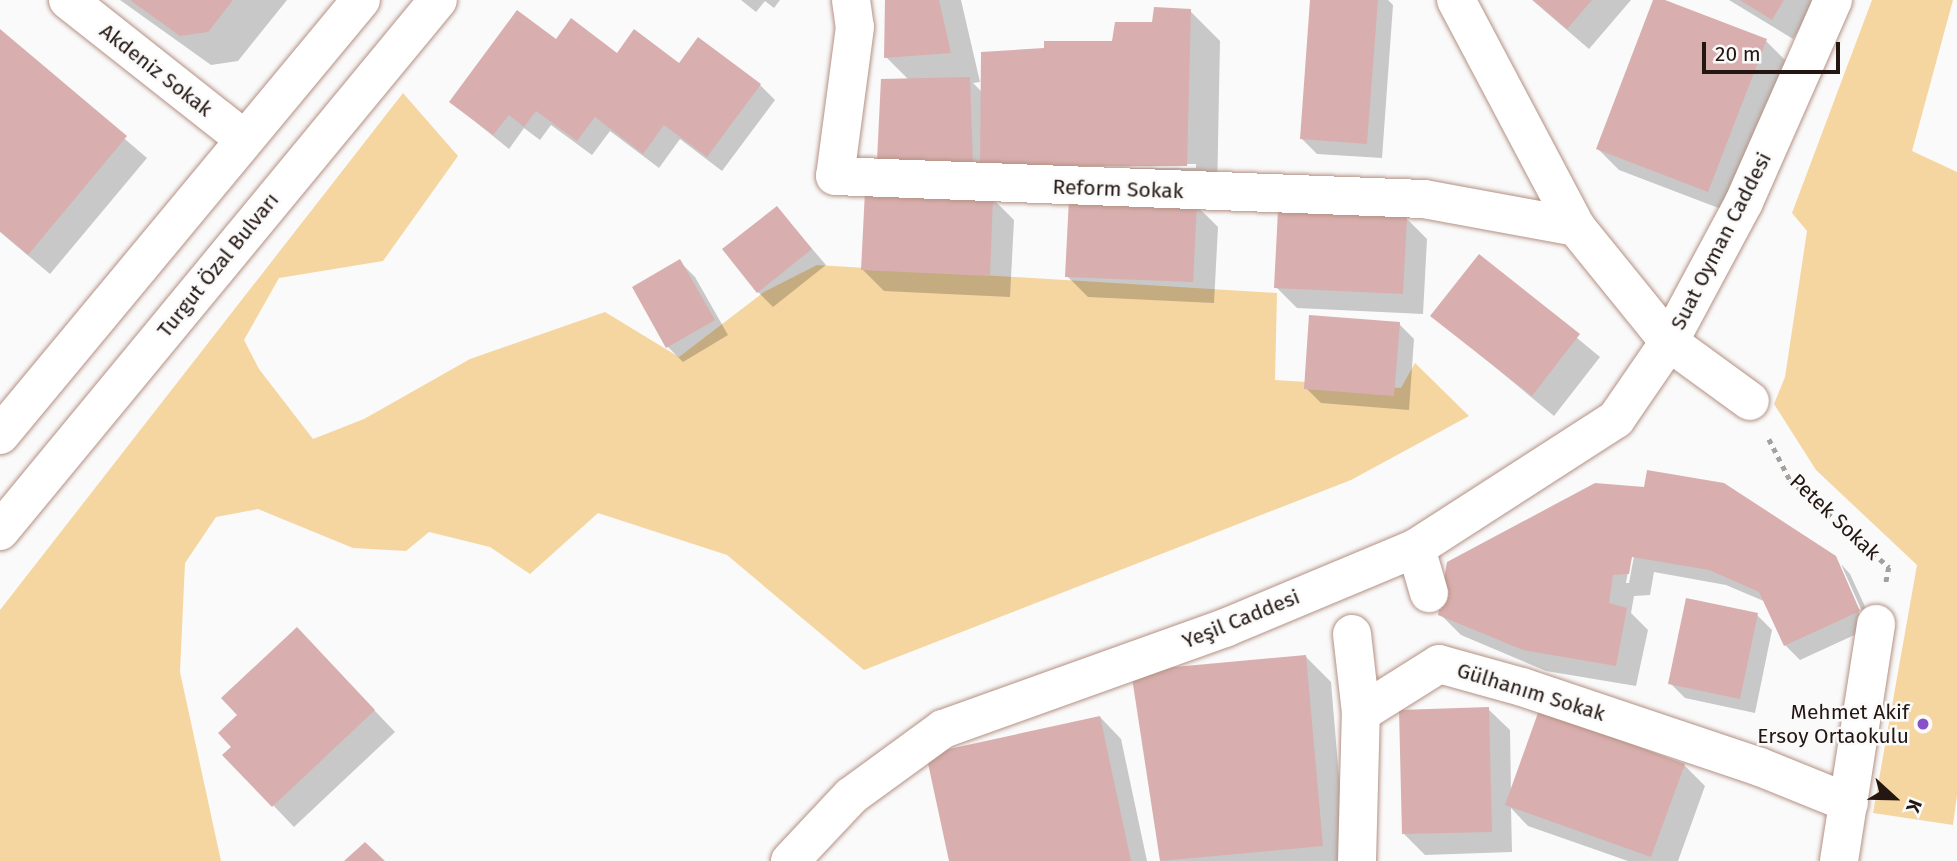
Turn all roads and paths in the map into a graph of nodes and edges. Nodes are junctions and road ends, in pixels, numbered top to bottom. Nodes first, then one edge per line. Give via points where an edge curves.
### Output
1 (68, 0) edge
2 (361, 0) edge
3 (438, 0) edge
4 (851, 0) edge
5 (1456, 0) edge
6 (1833, 0) edge
7 (244, 139) junction
8 (1576, 228) junction
9 (1669, 342) junction
10 (1750, 401) joint
11 (0, 435) edge
12 (0, 531) edge
13 (1416, 548) junction
14 (1429, 593) dead end
15 (1876, 624) joint
16 (1352, 634) dead end
17 (1361, 713) junction
18 (1849, 803) junction
19 (790, 861) edge
20 (1357, 861) edge
21 (1839, 861) edge

1 - 7 street, Akdeniz Sokak
2 - 7 street
3 - 12 street, Turgut Özal Bulvarı
4 - 8 street, Reform Sokak via 855,27 835,176 1424,199
5 - 8 street, Suat Oyman Caddesi
6 - 9 street, Suat Oyman Caddesi via 1744,202
7 - 11 street
8 - 9 street, Suat Oyman Caddesi
9 - 10 street
9 - 13 street, Yeşil Caddesi via 1616,419
10 - 15 path, Petek Sokak via 1790,480 1889,568
13 - 14 street
13 - 19 street, Yeşil Caddesi via 1225,628 943,729 851,796
15 - 18 street
16 - 17 street
17 - 18 street, Gülhanım Sokak via 1439,664 1760,767
17 - 20 street
18 - 21 street

